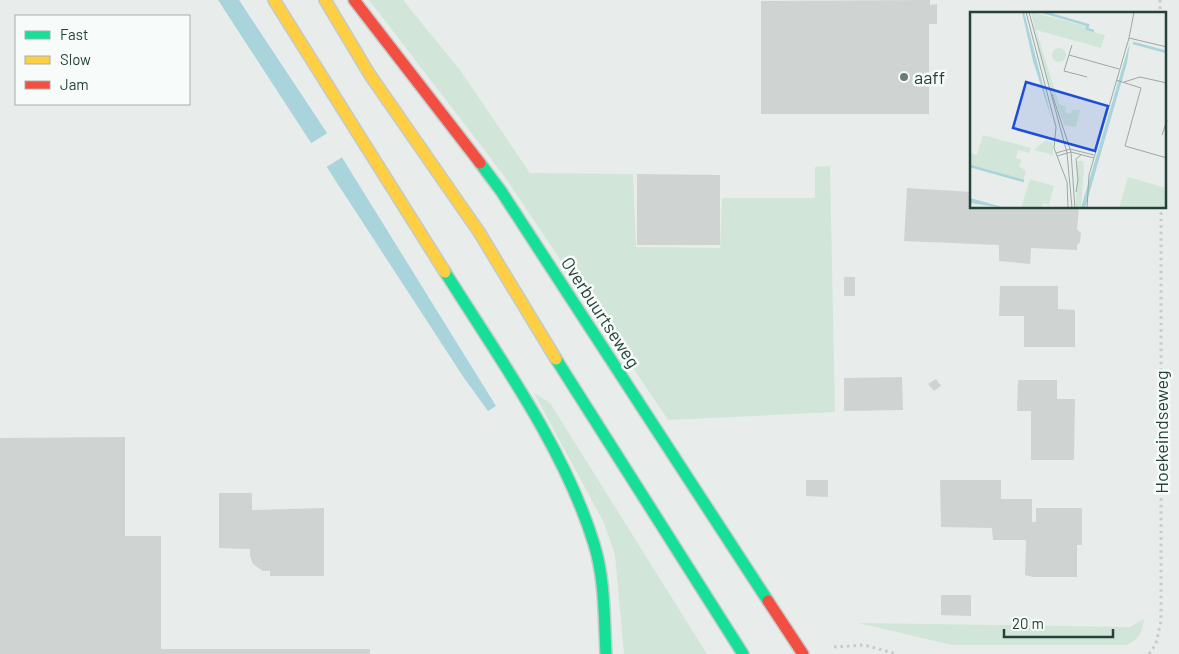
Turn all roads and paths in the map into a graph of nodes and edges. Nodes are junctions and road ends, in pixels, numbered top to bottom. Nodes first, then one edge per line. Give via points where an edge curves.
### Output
1 (274, 0) edge
2 (325, 0) edge
3 (354, 0) edge
4 (1161, 209) edge
5 (827, 650) dead end
6 (606, 654) edge
7 (743, 654) edge
8 (803, 654) edge
9 (897, 654) edge
10 (1149, 654) edge

1 - 6 main road via 522,395 573,486 595,546 602,589
2 - 7 main road via 370,75 478,232 583,404
3 - 8 main road, Overbuurtseweg via 501,191
4 - 10 path, Hoekeindseweg via 1161,621 1156,644
5 - 9 path via 864,645

